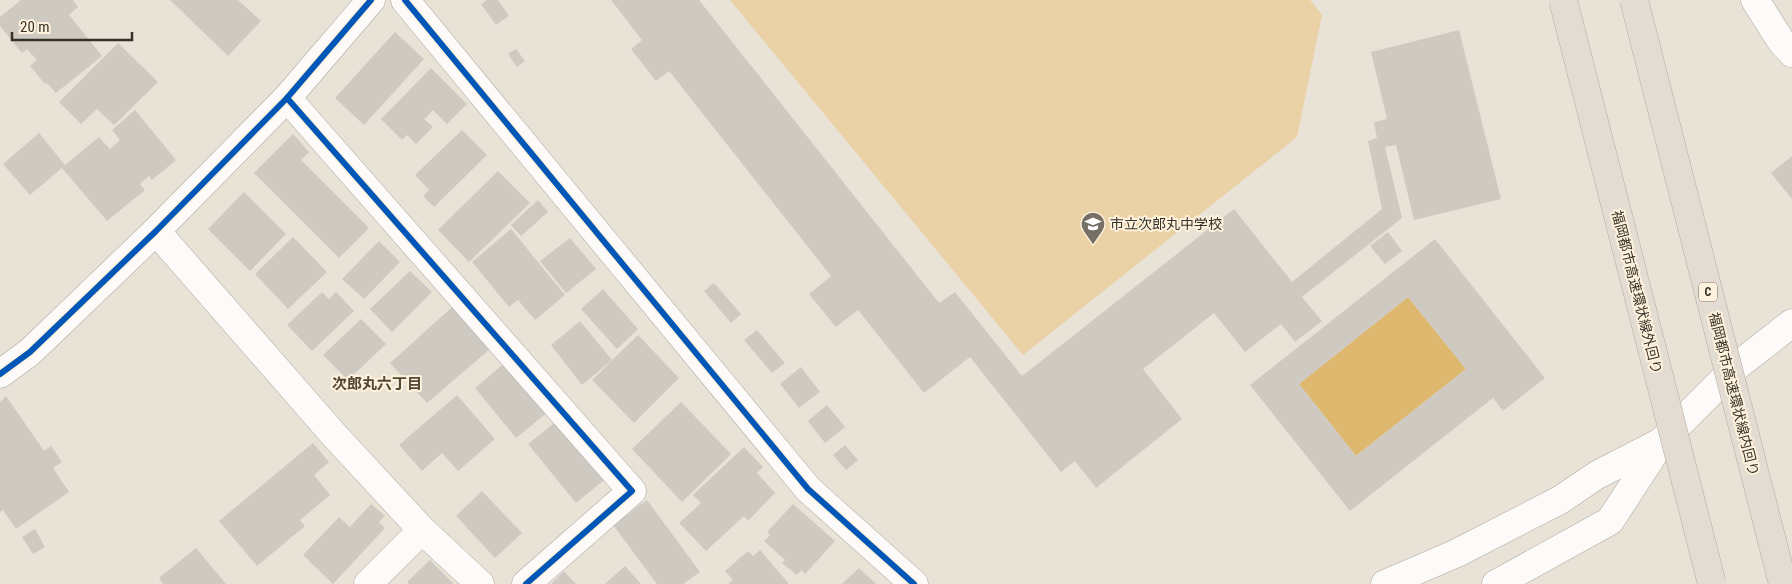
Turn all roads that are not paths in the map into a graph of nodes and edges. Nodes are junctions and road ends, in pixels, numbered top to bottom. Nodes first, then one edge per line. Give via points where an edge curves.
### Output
1 (371, 0) edge
2 (405, 0) edge
3 (1563, 0) edge
4 (1634, 0) edge
5 (1755, 0) edge
6 (1792, 53) edge
7 (287, 98) junction
8 (156, 231) junction
9 (1792, 323) edge
10 (0, 374) edge
11 (1662, 441) junction
12 (422, 530) junction
13 (368, 584) edge
14 (480, 584) edge
15 (526, 584) edge
16 (914, 584) edge
17 (1385, 584) edge
18 (1496, 584) edge
19 (1712, 584) edge
20 (1783, 584) edge

1 - 7 street
2 - 16 street via 808,489
3 - 19 highway, 福岡都市高速環状線外回り, bridge
4 - 20 highway, 福岡都市高速環状線内回り / C, bridge
5 - 6 street
7 - 8 street
7 - 15 street via 632,491
8 - 10 street via 30,352
8 - 12 street via 334,435
9 - 11 street via 1737,366
11 - 17 street via 1597,475 1560,500
11 - 18 street via 1610,521
12 - 13 street
12 - 14 street

